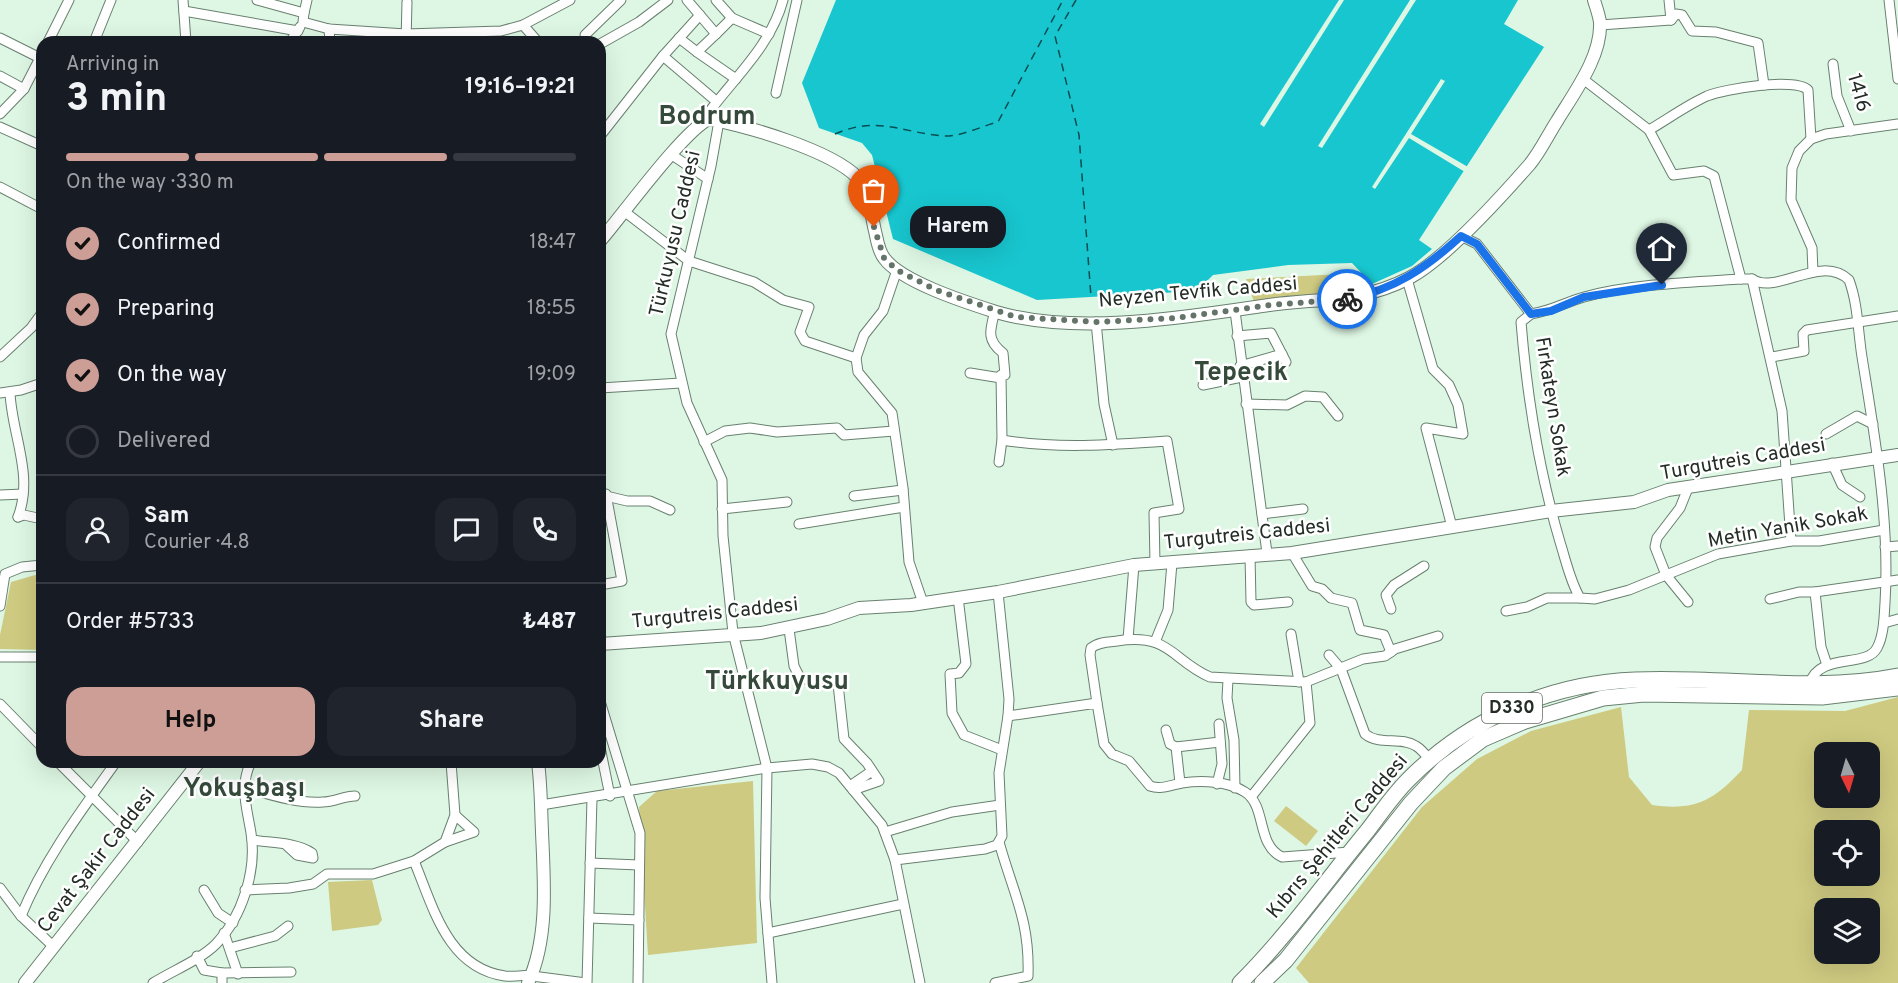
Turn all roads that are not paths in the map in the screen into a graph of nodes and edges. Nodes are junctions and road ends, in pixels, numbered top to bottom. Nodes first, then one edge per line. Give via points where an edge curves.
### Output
1 (69, 0) edge
2 (111, 0) edge
3 (183, 0) edge
4 (257, 0) edge
5 (307, 0) edge
6 (570, 0) edge
7 (621, 0) edge
8 (668, 0) edge
9 (687, 0) edge
10 (716, 0) edge
11 (783, 0) edge
12 (796, 0) edge
13 (1594, 0) edge
14 (1669, 0) edge
15 (1889, 0) edge
16 (407, 2) dead end
17 (184, 11) junction
18 (700, 15) junction
19 (303, 18) junction
20 (732, 18) junction
21 (1671, 20) junction
22 (523, 25) junction
23 (1600, 25) junction
24 (329, 29) junction
25 (298, 31) junction
26 (716, 34) junction
27 (769, 34) junction
28 (585, 35) dead end
29 (51, 36) edge
30 (96, 36) edge
31 (186, 36) edge
32 (294, 36) edge
33 (330, 36) edge
34 (389, 36) edge
35 (406, 36) edge
36 (433, 36) edge
37 (533, 36) edge
38 (0, 38) edge
39 (680, 38) junction
40 (606, 41) edge
41 (697, 52) junction
42 (36, 55) edge
43 (663, 56) junction
44 (1833, 64) dead end
45 (36, 67) edge
46 (0, 76) edge
47 (1583, 79) junction
48 (1898, 79) edge
49 (736, 80) junction
50 (1764, 85) junction
51 (24, 90) junction
52 (776, 93) dead end
53 (716, 101) junction
54 (0, 114) edge
55 (718, 121) junction
56 (701, 123) junction
57 (1898, 124) edge
58 (0, 127) edge
59 (606, 128) edge
60 (1649, 130) junction
61 (1851, 131) junction
62 (1811, 140) junction
63 (36, 143) edge
64 (672, 155) junction
65 (708, 179) junction
66 (0, 187) edge
67 (36, 206) edge
68 (625, 212) junction
69 (606, 235) edge
70 (1461, 236) junction
71 (689, 261) junction
72 (897, 270) junction
73 (1813, 272) junction
74 (1407, 279) junction
75 (1741, 279) junction
76 (1752, 279) junction
77 (995, 311) junction
78 (1235, 311) junction
79 (1531, 314) junction
80 (1898, 316) edge
81 (36, 322) edge
82 (1096, 322) junction
83 (1857, 322) junction
84 (1237, 336) junction
85 (0, 357) edge
86 (1772, 357) junction
87 (856, 358) junction
88 (1240, 366) junction
89 (970, 373) dead end
90 (1242, 377) junction
91 (1001, 378) junction
92 (681, 383) junction
93 (36, 385) edge
94 (1203, 385) dead end
95 (606, 388) edge
96 (5, 393) edge
97 (1246, 404) junction
98 (1338, 416) dead end
99 (1873, 424) junction
100 (894, 431) junction
101 (1826, 434) dead end
102 (1002, 440) junction
103 (704, 442) junction
104 (1113, 445) junction
105 (1898, 455) edge
106 (1878, 458) junction
107 (999, 462) dead end
108 (1832, 463) junction
109 (1787, 473) junction
110 (1688, 488) junction
111 (903, 490) junction
112 (23, 494) junction
113 (0, 495) edge
114 (606, 496) edge
115 (854, 496) dead end
116 (1860, 497) dead end
117 (787, 502) dead end
118 (904, 507) junction
119 (606, 509) edge
120 (722, 509) junction
121 (1303, 509) dead end
122 (670, 510) dead end
123 (1551, 511) junction
124 (1262, 514) junction
125 (36, 517) edge
126 (799, 524) dead end
127 (1452, 527) junction
128 (1884, 530) junction
129 (1791, 541) junction
130 (1898, 546) edge
131 (1886, 547) junction
132 (1267, 553) junction
133 (1292, 553) junction
134 (1250, 555) junction
135 (1172, 563) junction
136 (1155, 564) junction
137 (1134, 565) junction
138 (36, 566) edge
139 (1424, 566) dead end
140 (1666, 575) junction
141 (1898, 580) edge
142 (1886, 583) junction
143 (606, 584) edge
144 (999, 592) junction
145 (1815, 592) junction
146 (958, 597) junction
147 (1580, 598) junction
148 (1770, 599) dead end
149 (1288, 602) dead end
150 (1688, 602) dead end
151 (923, 603) junction
152 (0, 606) edge
153 (1391, 609) dead end
154 (1506, 611) dead end
155 (1898, 619) edge
156 (1884, 623) junction
157 (789, 629) junction
158 (733, 633) junction
159 (1291, 634) dead end
160 (1438, 636) dead end
161 (1128, 639) junction
162 (1155, 642) junction
163 (606, 644) edge
164 (1391, 652) junction
165 (1329, 655) dead end
166 (0, 657) edge
167 (36, 657) edge
168 (1827, 664) junction
169 (1341, 669) junction
170 (1898, 676) edge
171 (1228, 680) junction
172 (1303, 682) junction
173 (1809, 685) junction
174 (1898, 688) edge
175 (1097, 703) junction
176 (0, 704) edge
177 (3, 715) edge
178 (1008, 716) junction
179 (606, 722) edge
180 (1219, 724) dead end
181 (1166, 730) dead end
182 (36, 742) edge
183 (1220, 742) junction
184 (1176, 747) junction
185 (1002, 750) junction
186 (1430, 760) junction
187 (64, 768) edge
188 (112, 768) edge
189 (194, 768) edge
190 (249, 768) edge
191 (452, 768) edge
192 (540, 768) edge
193 (604, 768) edge
194 (767, 768) junction
195 (1180, 783) junction
196 (1217, 784) junction
197 (243, 786) junction
198 (852, 788) junction
199 (1235, 788) junction
200 (626, 793) junction
201 (92, 796) junction
202 (356, 796) dead end
203 (610, 796) junction
204 (1251, 797) junction
205 (592, 798) junction
206 (541, 805) junction
207 (1000, 805) junction
208 (455, 814) junction
209 (885, 832) junction
210 (252, 840) junction
211 (138, 842) junction
212 (445, 842) junction
213 (999, 842) junction
214 (285, 844) dead end
215 (1350, 852) junction
216 (895, 860) junction
217 (414, 861) junction
218 (590, 863) junction
219 (639, 865) junction
220 (0, 888) edge
221 (204, 890) dead end
222 (245, 890) junction
223 (903, 904) junction
224 (21, 916) junction
225 (589, 918) junction
226 (639, 920) junction
227 (233, 923) junction
228 (288, 926) dead end
229 (224, 933) junction
230 (768, 933) junction
231 (54, 947) junction
232 (230, 948) junction
233 (197, 956) junction
234 (291, 972) dead end
235 (238, 974) junction
236 (222, 978) edge
237 (531, 978) edge
238 (258, 979) edge
239 (572, 982) edge
240 (25, 983) edge
241 (153, 983) edge
242 (587, 983) edge
243 (638, 983) edge
244 (772, 983) edge
245 (920, 983) edge
246 (995, 983) edge
247 (1240, 983) edge
248 (1262, 983) edge

1 - 29 street
2 - 30 street
3 - 17 street
4 - 19 street
5 - 19 street
6 - 22 street
7 - 28 street
8 - 40 street
9 - 18 street
10 - 20 street
11 - 27 street
12 - 52 street
13 - 23 main road
14 - 21 street
15 - 48 street
16 - 35 street
17 - 25 street
17 - 31 street
18 - 26 street
18 - 39 street
19 - 24 street
19 - 25 street
20 - 26 street
20 - 27 street
21 - 23 street
21 - 50 street via 1676,14 1682,15 1692,32 1716,32 1758,43
22 - 36 street via 501,31
22 - 37 street
23 - 47 main road, Neyzen Tevfik Caddesi
24 - 33 street
24 - 34 street
25 - 32 street
26 - 41 street
27 - 49 street
38 - 42 street
39 - 41 street
39 - 43 street
41 - 49 street
43 - 53 street
43 - 59 street
44 - 61 street, 1416 via 1837,96
45 - 51 street
46 - 51 street
47 - 60 street
47 - 70 main road, Neyzen Tevfik Caddesi via 1532,162
49 - 53 street
50 - 60 street via 1705,97
50 - 62 street via 1801,85 1808,90
51 - 54 street
53 - 56 street
55 - 56 main road via 709,119
55 - 65 street, Türkuyusu Caddesi
55 - 72 main road, Neyzen Tevfik Caddesi via 758,130 846,167 863,185 879,248
56 - 64 main road
57 - 61 street
58 - 63 street
60 - 75 street via 1673,175 1704,171 1714,176
61 - 62 street
62 - 73 street via 1799,151 1790,181 1793,205 1812,248
64 - 65 street
64 - 68 main road
65 - 71 street, Türkuyusu Caddesi
66 - 67 street
68 - 69 main road
68 - 71 street
70 - 74 main road, Neyzen Tevfik Caddesi
70 - 79 street, Fırkateyn Sokak via 1477,244
71 - 87 street via 754,282 783,300 809,307 800,332 805,341
71 - 92 street, Türkuyusu Caddesi via 671,334
72 - 77 main road, Neyzen Tevfik Caddesi via 936,290
72 - 87 street via 883,311 864,335
73 - 76 street, Fırkateyn Sokak via 1768,284
73 - 83 street, Fırkateyn Sokak via 1839,272 1849,280
74 - 78 main road, Neyzen Tevfik Caddesi via 1347,299
74 - 127 street via 1433,369 1449,385 1458,405 1463,434 1426,428
75 - 76 street, Fırkateyn Sokak
75 - 79 street, Fırkateyn Sokak via 1682,282 1584,297 1551,311
76 - 86 street
77 - 82 main road, Neyzen Tevfik Caddesi via 1042,321
77 - 91 street via 989,332 992,345 1003,353 1005,375
78 - 82 main road, Neyzen Tevfik Caddesi
78 - 84 street
79 - 123 street, Fırkateyn Sokak via 1521,322 1526,386
80 - 83 street
81 - 85 street
82 - 104 street via 1104,404
83 - 86 street via 1807,330 1803,334 1804,351
83 - 99 street, Fırkateyn Sokak
84 - 88 street
84 - 88 street via 1271,333 1284,358
86 - 109 street
87 - 100 street via 858,372 888,406
88 - 90 street
89 - 91 street
90 - 94 street
90 - 97 street
91 - 102 street
92 - 95 street
92 - 103 street, Türkuyusu Caddesi
93 - 96 street
96 - 112 street via 22,458
97 - 98 street via 1287,405 1305,396 1323,397
97 - 124 street
99 - 101 street via 1857,416
99 - 106 street, Fırkateyn Sokak
100 - 103 street via 844,435 837,428 777,432 750,428 725,431
100 - 111 street
102 - 104 street via 1033,446
102 - 107 street
103 - 120 street, Türkuyusu Caddesi via 722,480
104 - 136 street via 1167,441 1179,509 1154,513
105 - 106 main road, Turgutreis Caddesi
106 - 108 main road, Turgutreis Caddesi
106 - 128 street, Fırkateyn Sokak
108 - 109 main road, Turgutreis Caddesi
108 - 116 street via 1842,485
109 - 110 main road, Turgutreis Caddesi
109 - 129 street
110 - 123 main road, Turgutreis Caddesi via 1668,490 1634,502
110 - 140 street via 1680,508 1656,538 1655,547
111 - 115 street
111 - 118 street
112 - 113 street
112 - 125 street via 18,517 24,514
114 - 122 street via 650,501
117 - 120 street
118 - 126 street
118 - 151 street via 909,562
119 - 143 street via 622,582
120 - 158 street, Türkuyusu Caddesi
121 - 124 street
123 - 127 main road, Turgutreis Caddesi
123 - 147 street
124 - 132 street
127 - 133 main road, Turgutreis Caddesi
128 - 129 street, Metin Yanik Sokak via 1819,541
128 - 131 street, Fırkateyn Sokak
129 - 140 street, Metin Yanik Sokak via 1718,554
130 - 131 street
131 - 142 street, Fırkateyn Sokak
132 - 133 main road, Turgutreis Caddesi
132 - 134 main road, Turgutreis Caddesi
133 - 164 street via 1312,586 1322,588 1331,598 1353,603 1360,630 1384,635
134 - 135 main road, Turgutreis Caddesi
134 - 149 street via 1251,602
135 - 136 main road, Turgutreis Caddesi
135 - 162 street via 1168,610
136 - 137 main road, Turgutreis Caddesi
137 - 144 main road, Turgutreis Caddesi
137 - 161 street
138 - 152 street via 5,574
139 - 153 street via 1394,585 1386,595
140 - 147 street, Metin Yanik Sokak via 1629,590 1595,599
140 - 150 street
141 - 142 street
142 - 145 street
142 - 156 street, Fırkateyn Sokak
144 - 146 main road, Turgutreis Caddesi
144 - 178 street
145 - 148 street
145 - 168 street via 1821,647
146 - 151 main road, Turgutreis Caddesi
146 - 185 street via 966,664 959,673 950,674 952,712 964,735
147 - 154 street, Metin Yanik Sokak via 1546,598
151 - 157 main road, Turgutreis Caddesi via 859,608
155 - 156 street
156 - 168 street, Fırkateyn Sokak via 1875,651
157 - 158 main road, Turgutreis Caddesi
157 - 198 street via 794,666 800,678 838,684 844,739 872,771
158 - 163 main road, Turgutreis Caddesi
158 - 194 street, Türkuyusu Caddesi
159 - 172 street
160 - 164 street
161 - 162 street
161 - 175 street via 1091,648
162 - 171 street via 1200,672
164 - 169 street
165 - 169 street
166 - 167 street
168 - 173 street via 1811,677
169 - 172 street
169 - 186 street via 1365,734 1378,741 1417,746
170 - 173 highway, Kıbrıs Şehitleri Caddesi / D330
171 - 172 street
171 - 199 street
172 - 204 street via 1311,723
173 - 186 highway, Kıbrıs Şehitleri Caddesi / D330 via 1699,679 1604,682 1521,704 1471,729
174 - 248 highway, Kıbrıs Şehitleri Caddesi / D330 via 1822,697 1644,694 1603,698 1525,721 1483,739 1444,768 1411,803 1286,960
175 - 178 street
175 - 195 street via 1104,744 1112,754 1129,761 1150,786 1163,788
176 - 177 street
177 - 182 street
178 - 185 street
179 - 200 street
180 - 183 street
181 - 184 street via 1170,744
183 - 184 street
183 - 196 street via 1222,764
184 - 195 street
185 - 207 street
186 - 215 highway, Kıbrıs Şehitleri Caddesi / D330 via 1407,781
187 - 201 street
188 - 201 street
189 - 211 main road, Cevat Şakir Caddesi
190 - 197 street
191 - 208 street
192 - 206 main road
193 - 203 street
194 - 198 street via 812,764 828,767
194 - 200 street
194 - 230 street, Türkuyusu Caddesi
195 - 196 street
196 - 199 street
197 - 202 street via 301,801 325,802
197 - 210 street
198 - 209 street
199 - 204 street
200 - 203 street
200 - 219 street via 640,833
201 - 211 street
201 - 224 street via 50,858
203 - 205 street
204 - 215 street via 1274,854 1291,859
205 - 206 street
205 - 218 street
206 - 237 main road via 544,890 541,939
207 - 209 street via 952,812
207 - 213 street
208 - 212 street
208 - 212 street via 474,832
209 - 216 street
210 - 214 street
210 - 222 street via 252,868
211 - 231 main road, Cevat Şakir Caddesi
212 - 217 street
213 - 216 street via 985,849
213 - 246 street via 1021,907 1029,947 1028,976
215 - 247 highway, Kıbrıs Şehitleri Caddesi / D330 via 1269,954
216 - 223 street
217 - 222 street via 373,874 327,874 313,884
217 - 237 street via 434,915 451,943 476,966 505,976
218 - 219 street
218 - 225 street
219 - 226 street
220 - 224 street
221 - 227 street via 218,913
222 - 227 street
223 - 230 street
223 - 245 street
224 - 231 street
225 - 226 street
225 - 242 street
226 - 243 street
227 - 229 street
228 - 232 street via 275,936
229 - 232 street
229 - 233 street
230 - 244 street, Türkuyusu Caddesi
231 - 240 main road, Cevat Şakir Caddesi
232 - 235 street
233 - 236 street via 204,970
233 - 241 street
234 - 238 street
235 - 236 street
235 - 238 street
237 - 239 street
239 - 242 street

